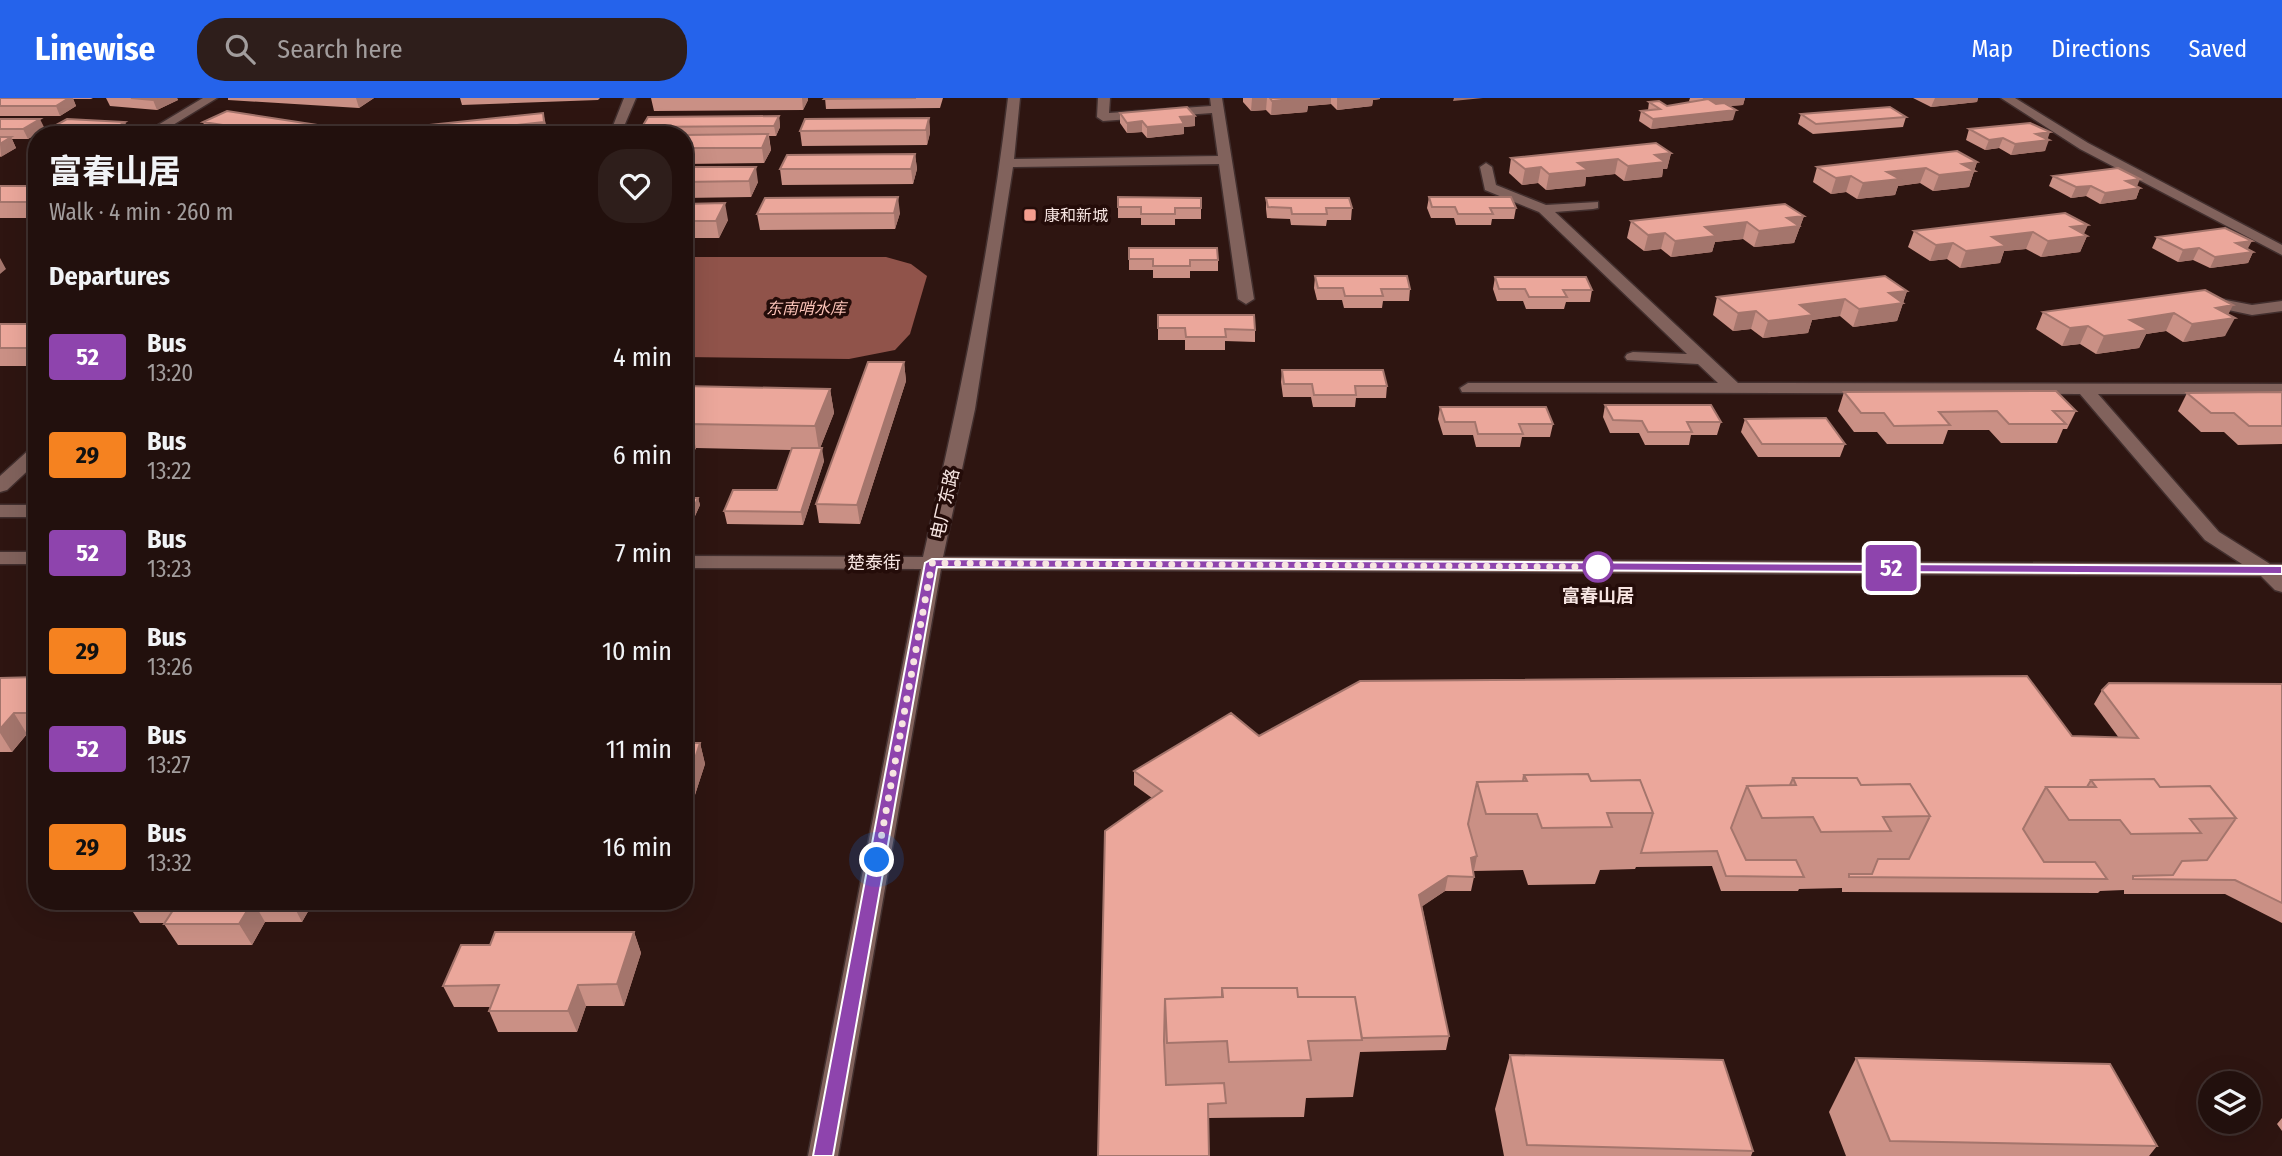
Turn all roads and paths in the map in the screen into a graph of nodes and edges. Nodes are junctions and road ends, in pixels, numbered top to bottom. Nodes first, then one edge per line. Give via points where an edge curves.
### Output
1 (211, 98) edge
2 (630, 98) edge
3 (1014, 98) edge
4 (1104, 98) edge
5 (2007, 98) edge
6 (1217, 104) edge
7 (162, 126) edge
8 (619, 126) edge
9 (1225, 160) junction
10 (1007, 163) junction
11 (1486, 167) dead end
12 (1593, 205) dead end
13 (1544, 209) junction
14 (2282, 251) edge
15 (1246, 299) dead end
16 (2183, 301) edge
17 (2282, 306) edge
18 (1633, 357) dead end
19 (1703, 359) junction
20 (1468, 388) dead end
21 (1734, 389) junction
22 (2084, 389) junction
23 (2282, 389) edge
24 (28, 460) edge
25 (0, 486) edge
26 (0, 510) edge
27 (28, 511) edge
28 (0, 558) edge
29 (28, 558) edge
30 (693, 562) edge
31 (932, 563) junction
32 (2274, 570) edge
33 (2282, 586) edge
34 (823, 1156) edge

1 - 7 street
2 - 8 street
3 - 10 street, 电厂东路
4 - 6 street via 1103,117
5 - 14 street via 2084,146
6 - 9 street
9 - 10 street
9 - 15 street
10 - 31 street, 电厂东路 via 966,409
11 - 13 street via 1490,187
12 - 13 street
13 - 19 street
16 - 17 street via 2195,299 2252,310
18 - 19 street
19 - 21 street
20 - 21 street
21 - 22 street
22 - 23 street
22 - 32 street via 2212,536
24 - 25 street
26 - 27 street
28 - 29 street
30 - 31 street, 楚泰街
31 - 32 street, 楚泰街
31 - 34 street, 电厂东路
32 - 33 street

